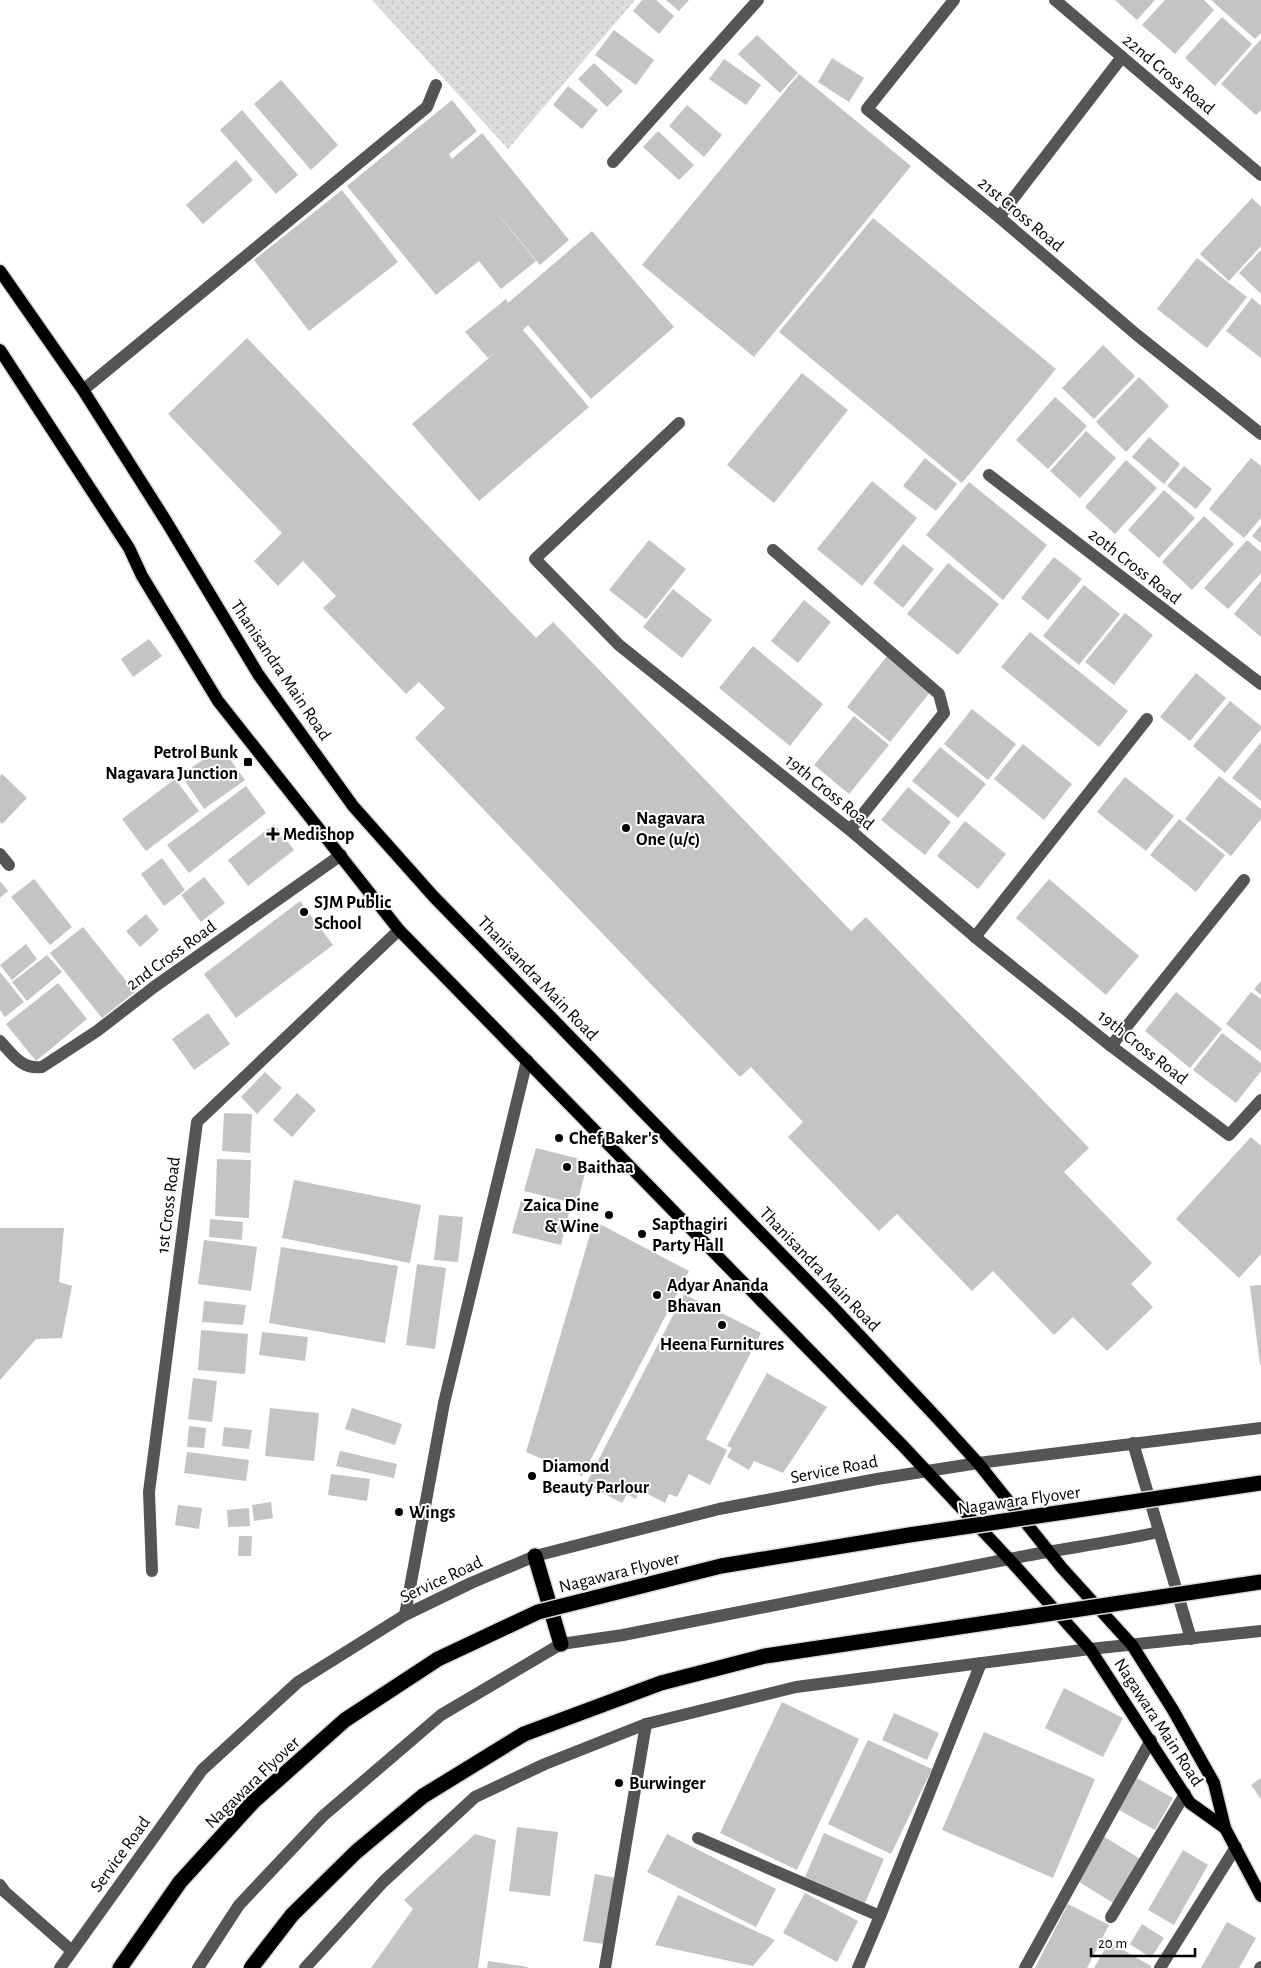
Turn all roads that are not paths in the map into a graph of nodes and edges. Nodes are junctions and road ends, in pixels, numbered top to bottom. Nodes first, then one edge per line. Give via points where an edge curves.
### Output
1 (758, 0) edge
2 (954, 0) edge
3 (1054, 0) edge
4 (1122, 57) junction
5 (436, 85) dead end
6 (613, 162) dead end
7 (1261, 176) edge
8 (999, 217) junction
9 (0, 271) edge
10 (0, 350) edge
11 (82, 390) junction
12 (679, 424) dead end
13 (1261, 434) edge
14 (989, 475) dead end
15 (773, 550) dead end
16 (1261, 684) edge
17 (1147, 719) dead end
18 (850, 830) junction
19 (0, 854) edge
20 (341, 855) junction
21 (9, 864) dead end
22 (1244, 880) dead end
23 (399, 930) junction
24 (975, 937) junction
25 (0, 1041) edge
26 (1111, 1046) junction
27 (527, 1060) junction
28 (1261, 1100) edge
29 (1261, 1428) edge
30 (1133, 1444) junction
31 (978, 1462) junction
32 (926, 1471) junction
33 (1261, 1483) edge
34 (1159, 1532) junction
35 (1048, 1551) junction
36 (535, 1556) junction
37 (1009, 1558) junction
38 (152, 1571) dead end
39 (1261, 1582) edge
40 (405, 1615) junction
41 (1261, 1631) edge
42 (1191, 1639) junction
43 (561, 1644) junction
44 (1132, 1646) junction
45 (1090, 1649) junction
46 (981, 1662) junction
47 (646, 1724) junction
48 (1150, 1740) junction
49 (1185, 1794) junction
50 (1225, 1828) junction
51 (698, 1838) dead end
52 (1236, 1847) junction
53 (1257, 1879) edge
54 (0, 1885) edge
55 (1261, 1896) edge
56 (880, 1916) junction
57 (1111, 1917) dead end
58 (72, 1951) junction
59 (60, 1968) edge
60 (120, 1968) edge
61 (198, 1968) edge
62 (251, 1968) edge
63 (305, 1968) edge
64 (605, 1968) edge
65 (858, 1968) edge
66 (1025, 1968) edge
67 (1160, 1968) edge

1 - 6 street
2 - 8 street, 21st Cross Road via 867,109
3 - 4 street, 22nd Cross Road
4 - 7 street, 22nd Cross Road
4 - 8 street
5 - 11 street via 427,107
8 - 13 street, 21st Cross Road via 1137,335
9 - 11 main road, Thanisandra Main Road
10 - 20 main road via 129,548 142,576 218,701
11 - 31 main road, Thanisandra Main Road via 258,674 353,806 434,897 832,1306
12 - 18 street, 19th Cross Road via 535,559 619,645
14 - 16 street, 20th Cross Road
15 - 18 street via 939,694 944,713
17 - 24 street
18 - 24 street, 19th Cross Road
19 - 21 street
20 - 23 main road
20 - 25 street, 2nd Cross Road via 154,987 97,1032 42,1067 18,1060
22 - 26 street
23 - 27 main road
23 - 38 street, 1st Cross Road via 197,1122 149,1492
24 - 26 street, 19th Cross Road
26 - 28 street, 19th Cross Road via 1229,1135
27 - 32 main road
27 - 40 street via 444,1403
29 - 30 street, Service Road
30 - 31 street, Service Road
30 - 34 street
31 - 32 street, Service Road
31 - 35 main road, Thanisandra Main Road
32 - 36 street, Service Road via 719,1509
32 - 37 main road
33 - 60 highway, Nagawara Flyover, bridge via 721,1566 538,1612 438,1659 346,1720 253,1802 180,1882
34 - 35 street via 1110,1543
34 - 42 street
35 - 37 street
35 - 44 main road, Thanisandra Main Road
36 - 40 street, Service Road
36 - 43 highway
37 - 43 street via 623,1635
37 - 45 main road
39 - 62 highway, bridge via 765,1656 661,1684 524,1734 423,1796 356,1852 292,1915
40 - 58 street, Service Road via 298,1682 202,1770
41 - 42 street
42 - 44 street
43 - 61 street via 441,1714 323,1816 239,1905
44 - 45 street
44 - 50 main road, Nagawara Main Road via 1214,1783
45 - 46 street
45 - 48 main road, Nagawara Main Road
46 - 47 street via 796,1687
46 - 56 street
47 - 63 street via 545,1764 474,1797 383,1882
47 - 64 street
48 - 49 main road, Nagawara Main Road
48 - 66 street
49 - 50 main road, Nagawara Main Road via 1190,1803
49 - 57 street
50 - 52 main road, Nagawara Main Road
51 - 56 street
52 - 53 main road, Nagawara Main Road
52 - 67 street
53 - 55 main road, Nagawara Main Road
54 - 58 street
56 - 65 street
58 - 59 street, Service Road

